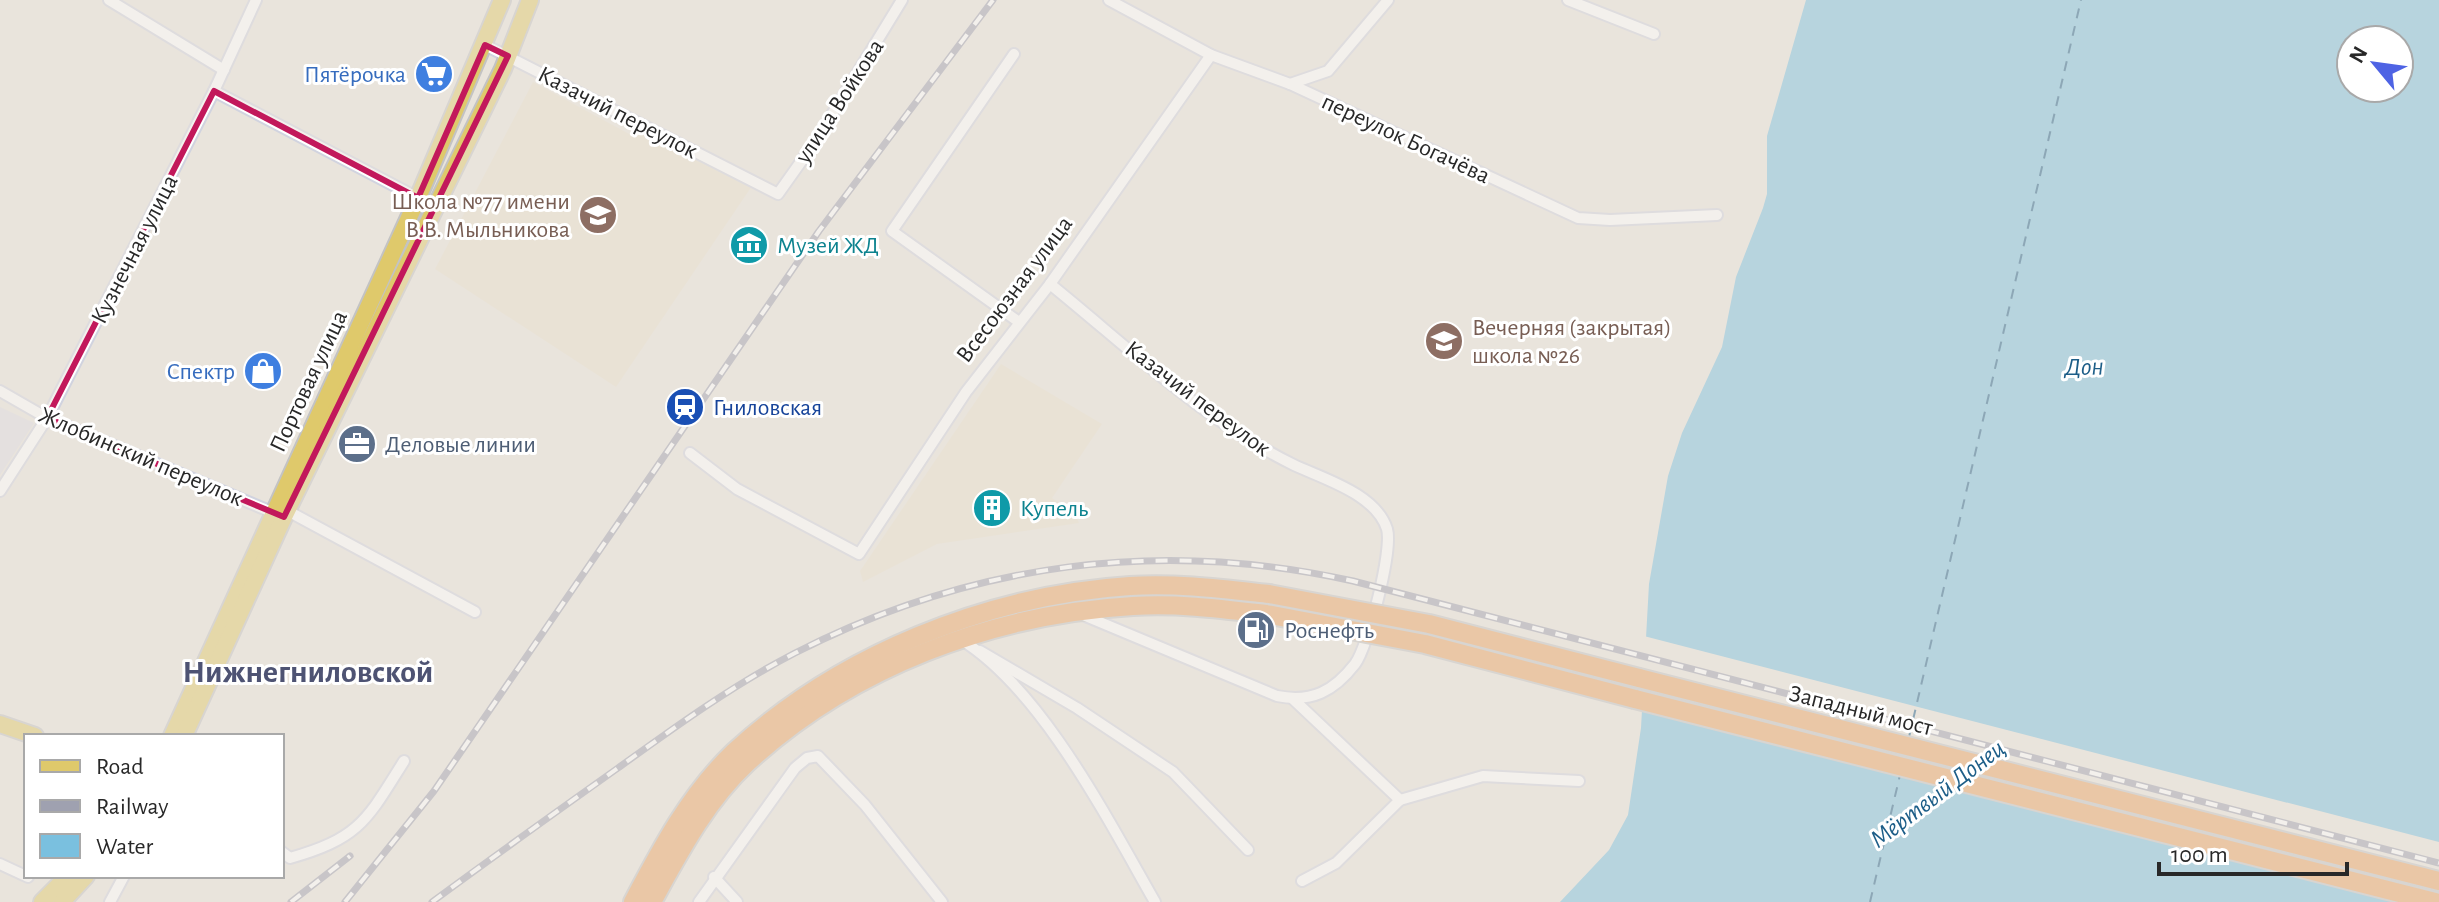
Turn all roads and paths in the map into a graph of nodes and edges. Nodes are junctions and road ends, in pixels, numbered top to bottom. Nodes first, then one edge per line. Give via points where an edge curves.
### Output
1 (109, 0) edge
2 (256, 0) edge
3 (502, 0) edge
4 (530, 0) edge
5 (902, 0) edge
6 (1109, 0) edge
7 (1388, 0) edge
8 (1568, 0) edge
9 (1654, 34) dead end
10 (485, 45) junction
11 (1014, 54) dead end
12 (1211, 55) junction
13 (508, 56) junction
14 (224, 70) junction
15 (1290, 84) junction
16 (214, 91) junction
17 (771, 190) joint
18 (418, 198) junction
19 (1717, 215) dead end
20 (1050, 284) junction
21 (1019, 322) junction
22 (0, 391) edge
23 (47, 418) junction
24 (690, 453) dead end
25 (0, 491) edge
26 (282, 514) junction
27 (1093, 590) junction
28 (1099, 610) junction
29 (475, 612) dead end
30 (1077, 612) junction
31 (959, 638) junction
32 (980, 651) junction
33 (1293, 699) junction
34 (0, 724) edge
35 (29, 734) edge
36 (173, 734) edge
37 (185, 734) edge
38 (404, 761) dead end
39 (1579, 781) dead end
40 (1400, 800) junction
41 (1248, 850) dead end
42 (286, 855) edge
43 (0, 864) edge
44 (24, 875) edge
45 (714, 877) junction
46 (66, 878) edge
47 (84, 878) edge
48 (123, 878) edge
49 (1302, 881) dead end
50 (2439, 881) edge
51 (42, 902) edge
52 (62, 902) edge
53 (110, 902) edge
54 (633, 902) edge
55 (652, 902) edge
56 (699, 902) edge
57 (737, 902) edge
58 (942, 902) edge
59 (1155, 902) edge
60 (2435, 902) edge

1 - 14 street
2 - 14 street, Кузнечная улица
3 - 10 main road, Портовая улица
4 - 13 main road, Портовая улица
5 - 17 street, улица Войкова via 817,139 778,194
6 - 12 street, переулок Богачёва
7 - 15 street via 1328,71
8 - 9 street
10 - 13 street
10 - 18 main road, Портовая улица
11 - 21 street via 892,231
12 - 15 street, переулок Богачёва
12 - 20 street, Всесоюзная улица
13 - 17 street, Казачий переулок
13 - 26 main road, Портовая улица
14 - 16 street, Кузнечная улица
15 - 19 street, переулок Богачёва via 1578,218
16 - 18 street
16 - 23 street, Кузнечная улица
18 - 26 main road, Портовая улица
20 - 21 street, Всесоюзная улица
20 - 33 street, Казачий переулок via 1213,416 1266,451 1359,496 1388,530 1387,568 1358,661 1333,688
21 - 24 street, Всесоюзная улица via 859,554 737,489
22 - 23 street, Жлобинский переулок
23 - 25 street, Кузнечная улица
23 - 26 street, Жлобинский переулок
26 - 29 street, Жлобинский переулок
26 - 36 main road, Портовая улица
26 - 37 main road, Портовая улица
27 - 28 street
27 - 50 highway, Западный мост, bridge via 1201,586 1351,607
27 - 54 highway via 954,622 881,653 783,713 733,753 700,791 671,831
28 - 30 highway
28 - 60 highway, Западный мост, bridge via 1188,607 1266,614 1425,644
30 - 31 highway
30 - 33 street
31 - 32 street
31 - 55 highway via 889,666 792,726 746,764 687,838
32 - 41 street via 1173,772
32 - 59 street via 1040,715
33 - 40 street
34 - 35 main road
38 - 42 street via 362,824 328,847
39 - 40 street via 1483,776
40 - 49 street via 1336,863
43 - 44 street
45 - 56 street
45 - 57 street
45 - 58 street via 795,768 818,756 865,805
46 - 51 main road
47 - 52 main road
48 - 53 street

